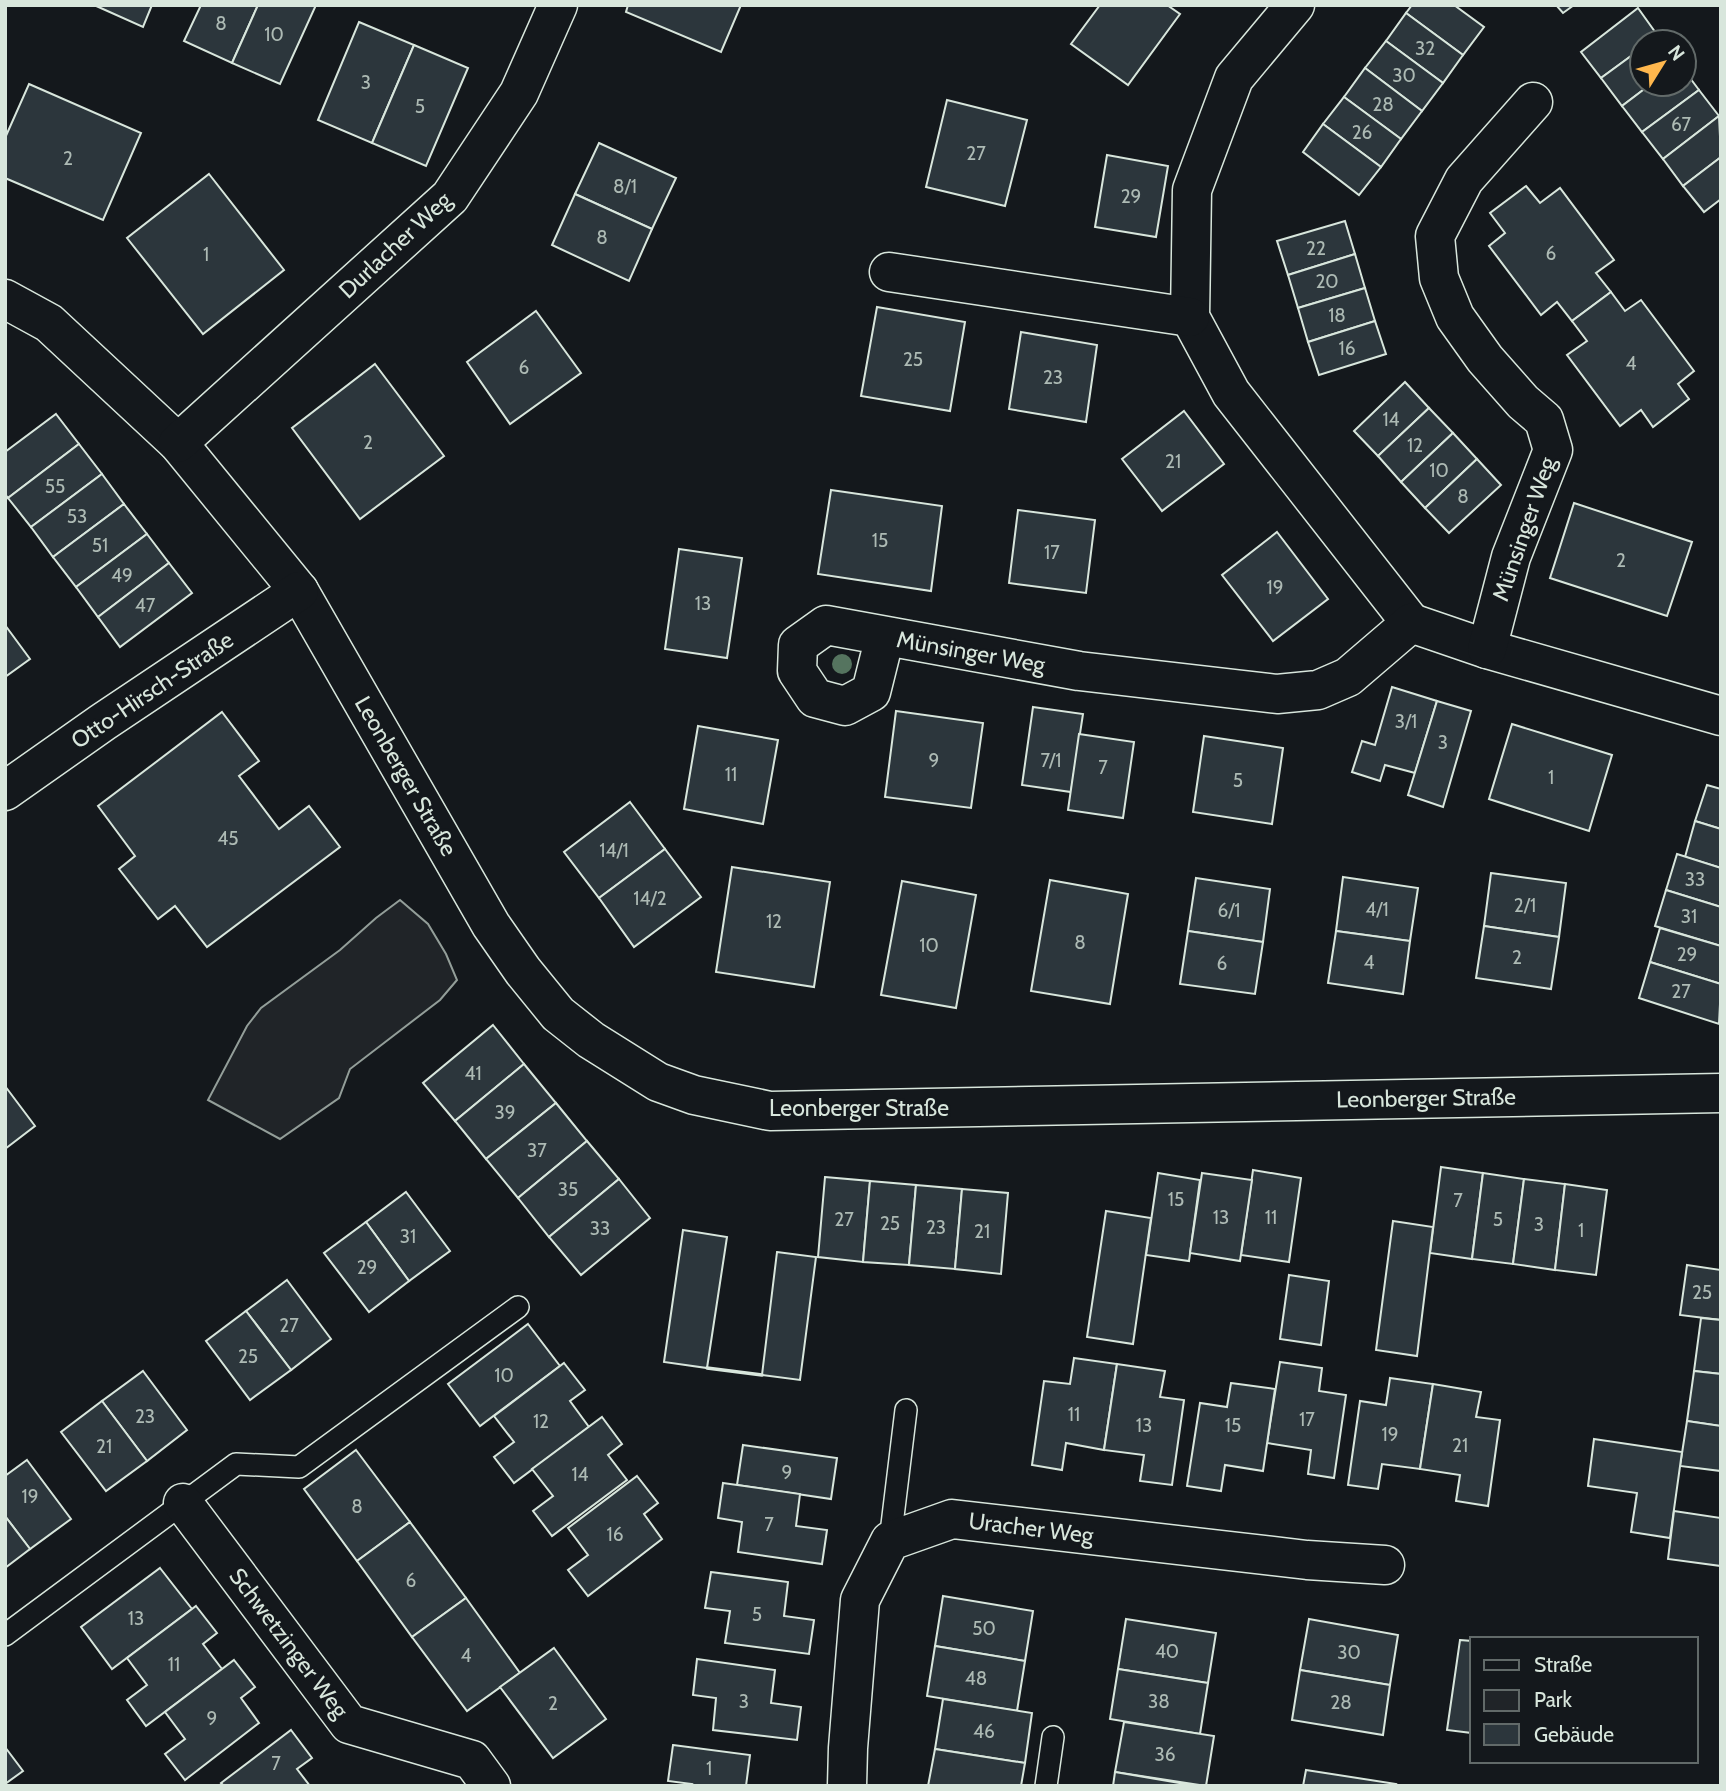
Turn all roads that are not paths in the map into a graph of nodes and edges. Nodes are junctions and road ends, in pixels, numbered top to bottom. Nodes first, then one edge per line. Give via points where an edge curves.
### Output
1 (558, 5) edge
2 (1295, 5) edge
3 (1533, 102) dead end
4 (889, 272) dead end
5 (5, 299) edge
6 (1190, 317) junction
7 (178, 443) junction
8 (299, 591) junction
9 (1411, 623) junction
10 (885, 636) dead end
11 (1487, 649) junction
12 (1721, 716) edge
13 (5, 791) edge
14 (1721, 1093) edge
15 (518, 1307) dead end
16 (906, 1410) dead end
17 (184, 1503) junction
18 (890, 1541) junction
19 (1385, 1565) dead end
20 (5, 1634) edge
21 (1053, 1737) dead end
22 (491, 1786) edge
23 (847, 1786) edge
24 (1046, 1786) edge

1 - 7 street, Durlacher Weg via 519,93 450,197
2 - 6 street via 1234,78 1192,190
3 - 11 street, Münsinger Weg via 1464,180 1435,236 1439,278 1455,317 1522,402 1544,420 1553,450 1511,557
4 - 6 street
5 - 7 street, Leonberger Straße via 49,323
6 - 9 street via 1231,393
7 - 8 street, Leonberger Straße
8 - 13 street, Otto-Hirsch-Straße
8 - 14 street, Leonberger Straße via 491,925 523,971 558,1014 591,1040 658,1082 694,1095 770,1111
9 - 10 street, Münsinger Weg via 1348,677 1318,690 1277,694 1080,671
9 - 11 street
11 - 12 street
15 - 17 lane via 299,1467 236,1464
16 - 18 lane
17 - 20 lane
17 - 22 street, Schwetzinger Weg via 349,1724 472,1760
18 - 19 street, Uracher Weg via 952,1519
18 - 23 street via 860,1600
21 - 24 lane

